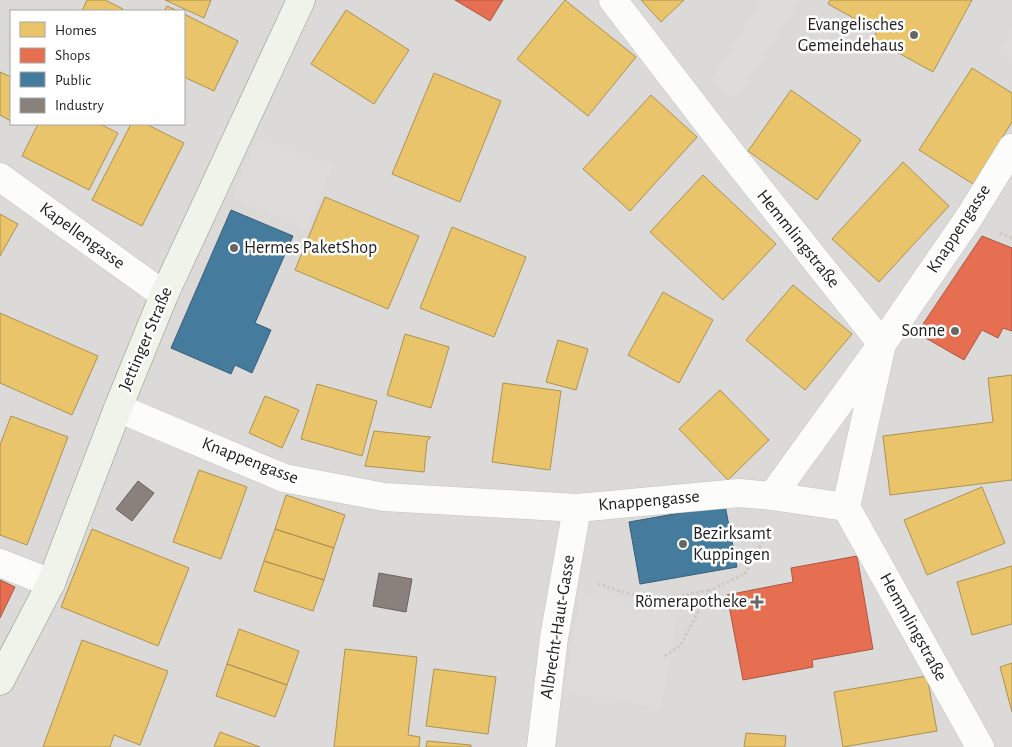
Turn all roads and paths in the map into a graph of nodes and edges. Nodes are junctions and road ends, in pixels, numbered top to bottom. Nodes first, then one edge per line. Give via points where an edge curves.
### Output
1 (301, 0) edge
2 (613, 0) edge
3 (1012, 148) edge
4 (0, 177) edge
5 (164, 295) junction
6 (882, 344) junction
7 (118, 408) junction
8 (772, 496) junction
9 (846, 507) junction
10 (577, 508) junction
11 (0, 563) edge
12 (566, 573) junction
13 (51, 583) junction
14 (710, 590) junction
15 (665, 656) dead end
16 (0, 681) edge
17 (541, 747) edge
18 (980, 747) edge

1 - 5 main road, Jettinger Straße
2 - 6 street, Hemmlingstraße
3 - 6 street, Knappengasse via 968,219
4 - 5 street, Kapellengasse
5 - 7 main road, Jettinger Straße
6 - 8 street, Knappengasse
6 - 9 street
7 - 10 street, Knappengasse via 284,478 384,497
7 - 13 main road, Jettinger Straße
8 - 9 street
8 - 10 street, Knappengasse via 739,493
8 - 14 path via 770,526 746,574
9 - 18 street, Hemmlingstraße
10 - 12 street, Albrecht-Haut-Gasse
11 - 13 street
12 - 14 path via 649,597 680,596
12 - 17 street, Albrecht-Haut-Gasse via 554,638
13 - 16 main road, Jettinger Straße
14 - 15 path via 680,646

